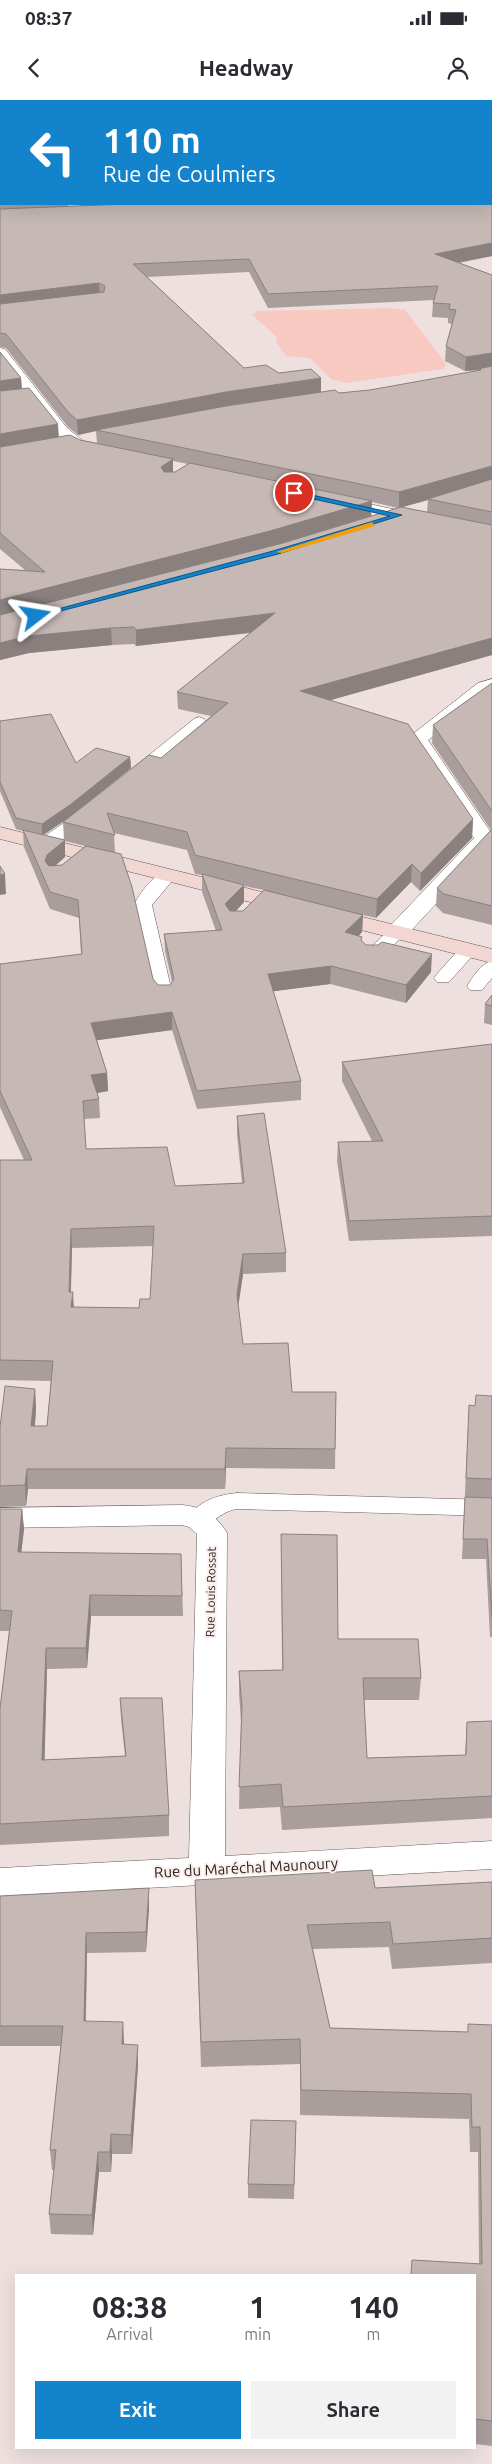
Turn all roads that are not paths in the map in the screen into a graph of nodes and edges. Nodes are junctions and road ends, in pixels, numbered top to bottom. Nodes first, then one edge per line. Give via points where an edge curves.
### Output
1 (0, 352) edge
2 (100, 438) edge
3 (67, 444) junction
4 (117, 456) edge
5 (318, 498) edge
6 (430, 504) edge
7 (398, 515) junction
8 (365, 526) edge
9 (492, 535) edge
10 (492, 685) edge
11 (199, 722) dead end
12 (124, 784) edge
13 (101, 803) edge
14 (0, 833) edge
15 (44, 844) junction
16 (83, 854) junction
17 (65, 869) edge
18 (169, 875) junction
19 (397, 932) junction
20 (468, 950) junction
21 (492, 956) edge
22 (370, 957) edge
23 (492, 966) edge
24 (443, 978) dead end
25 (476, 986) dead end
26 (164, 997) edge
27 (492, 1508) edge
28 (0, 1518) edge
29 (199, 1519) junction
30 (492, 1855) edge
31 (207, 1870) junction
32 (0, 1882) edge

1 - 3 street via 26,398 61,431
2 - 3 street
3 - 4 street
5 - 7 street
6 - 7 street
7 - 8 street
7 - 9 street
10 - 19 street via 419,737 485,839
11 - 12 lane
13 - 15 lane
14 - 15 main road
15 - 16 main road
16 - 17 lane
16 - 18 main road
18 - 19 main road via 255,904
18 - 26 lane via 143,905
19 - 20 main road
19 - 22 lane
20 - 21 main road
20 - 24 lane
23 - 25 lane
27 - 29 lane via 237,1501 220,1503
28 - 29 street via 182,1515
29 - 31 street, Rue Louis Rossat via 208,1525 212,1533
30 - 31 street, Rue du Maréchal Maunoury
31 - 32 street, Rue du Maréchal Maunoury

